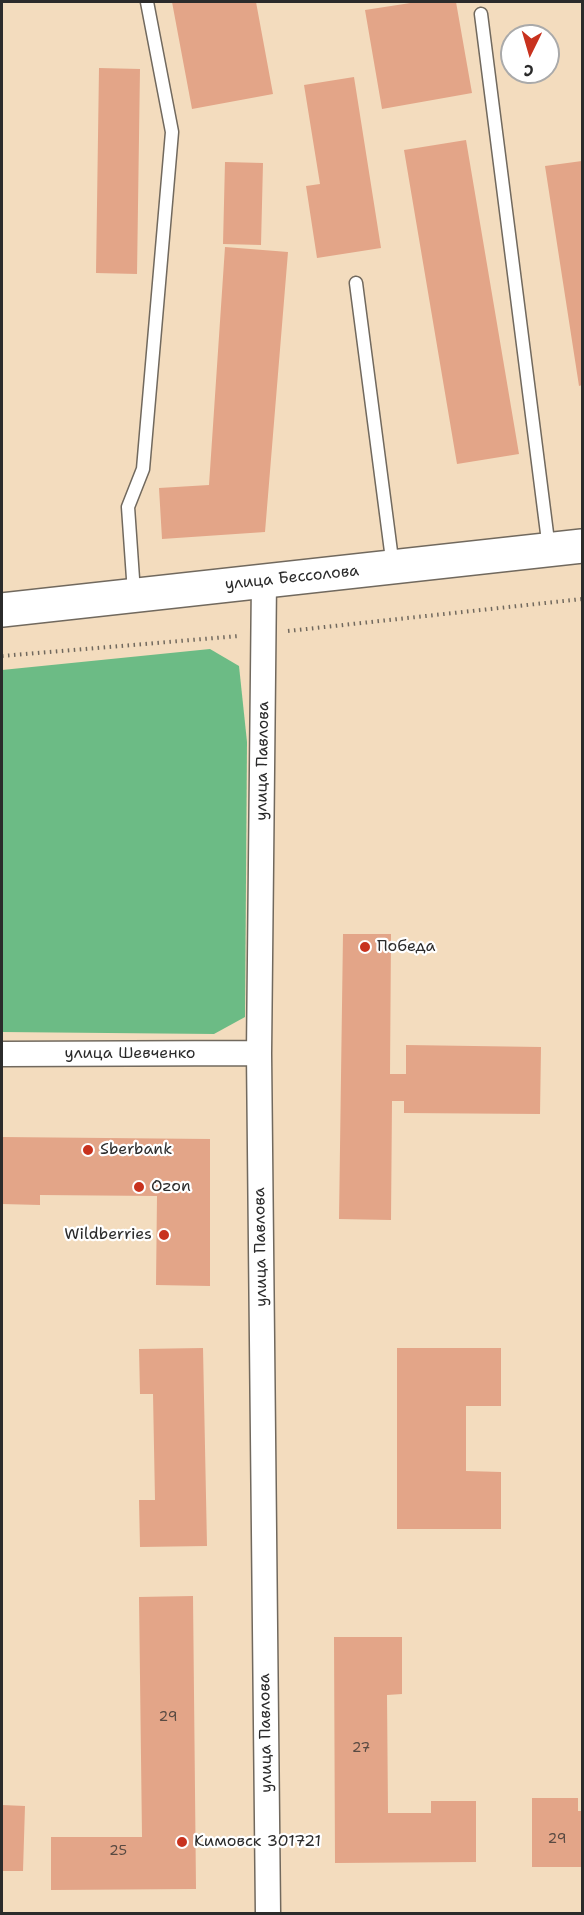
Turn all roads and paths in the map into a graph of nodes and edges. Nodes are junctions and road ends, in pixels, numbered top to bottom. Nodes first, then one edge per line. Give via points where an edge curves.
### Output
1 (147, 2) edge
2 (481, 14) dead end
3 (356, 283) dead end
4 (582, 546) edge
5 (549, 550) junction
6 (393, 567) junction
7 (264, 580) junction
8 (134, 595) junction
9 (582, 599) edge
10 (2, 610) edge
11 (264, 633) junction
12 (2, 656) edge
13 (259, 1053) junction
14 (2, 1054) edge
15 (268, 1914) edge

1 - 8 lane via 172,132 143,470 128,507
2 - 5 lane
3 - 6 lane
4 - 5 main road, улица Бессолова
5 - 6 main road, улица Бессолова
6 - 7 main road, улица Бессолова
7 - 8 main road, улица Бессолова
7 - 11 street, улица Павлова
8 - 10 main road, улица Бессолова
9 - 11 path
11 - 12 path
11 - 13 street, улица Павлова
13 - 14 street, улица Шевченко
13 - 15 street, улица Павлова

